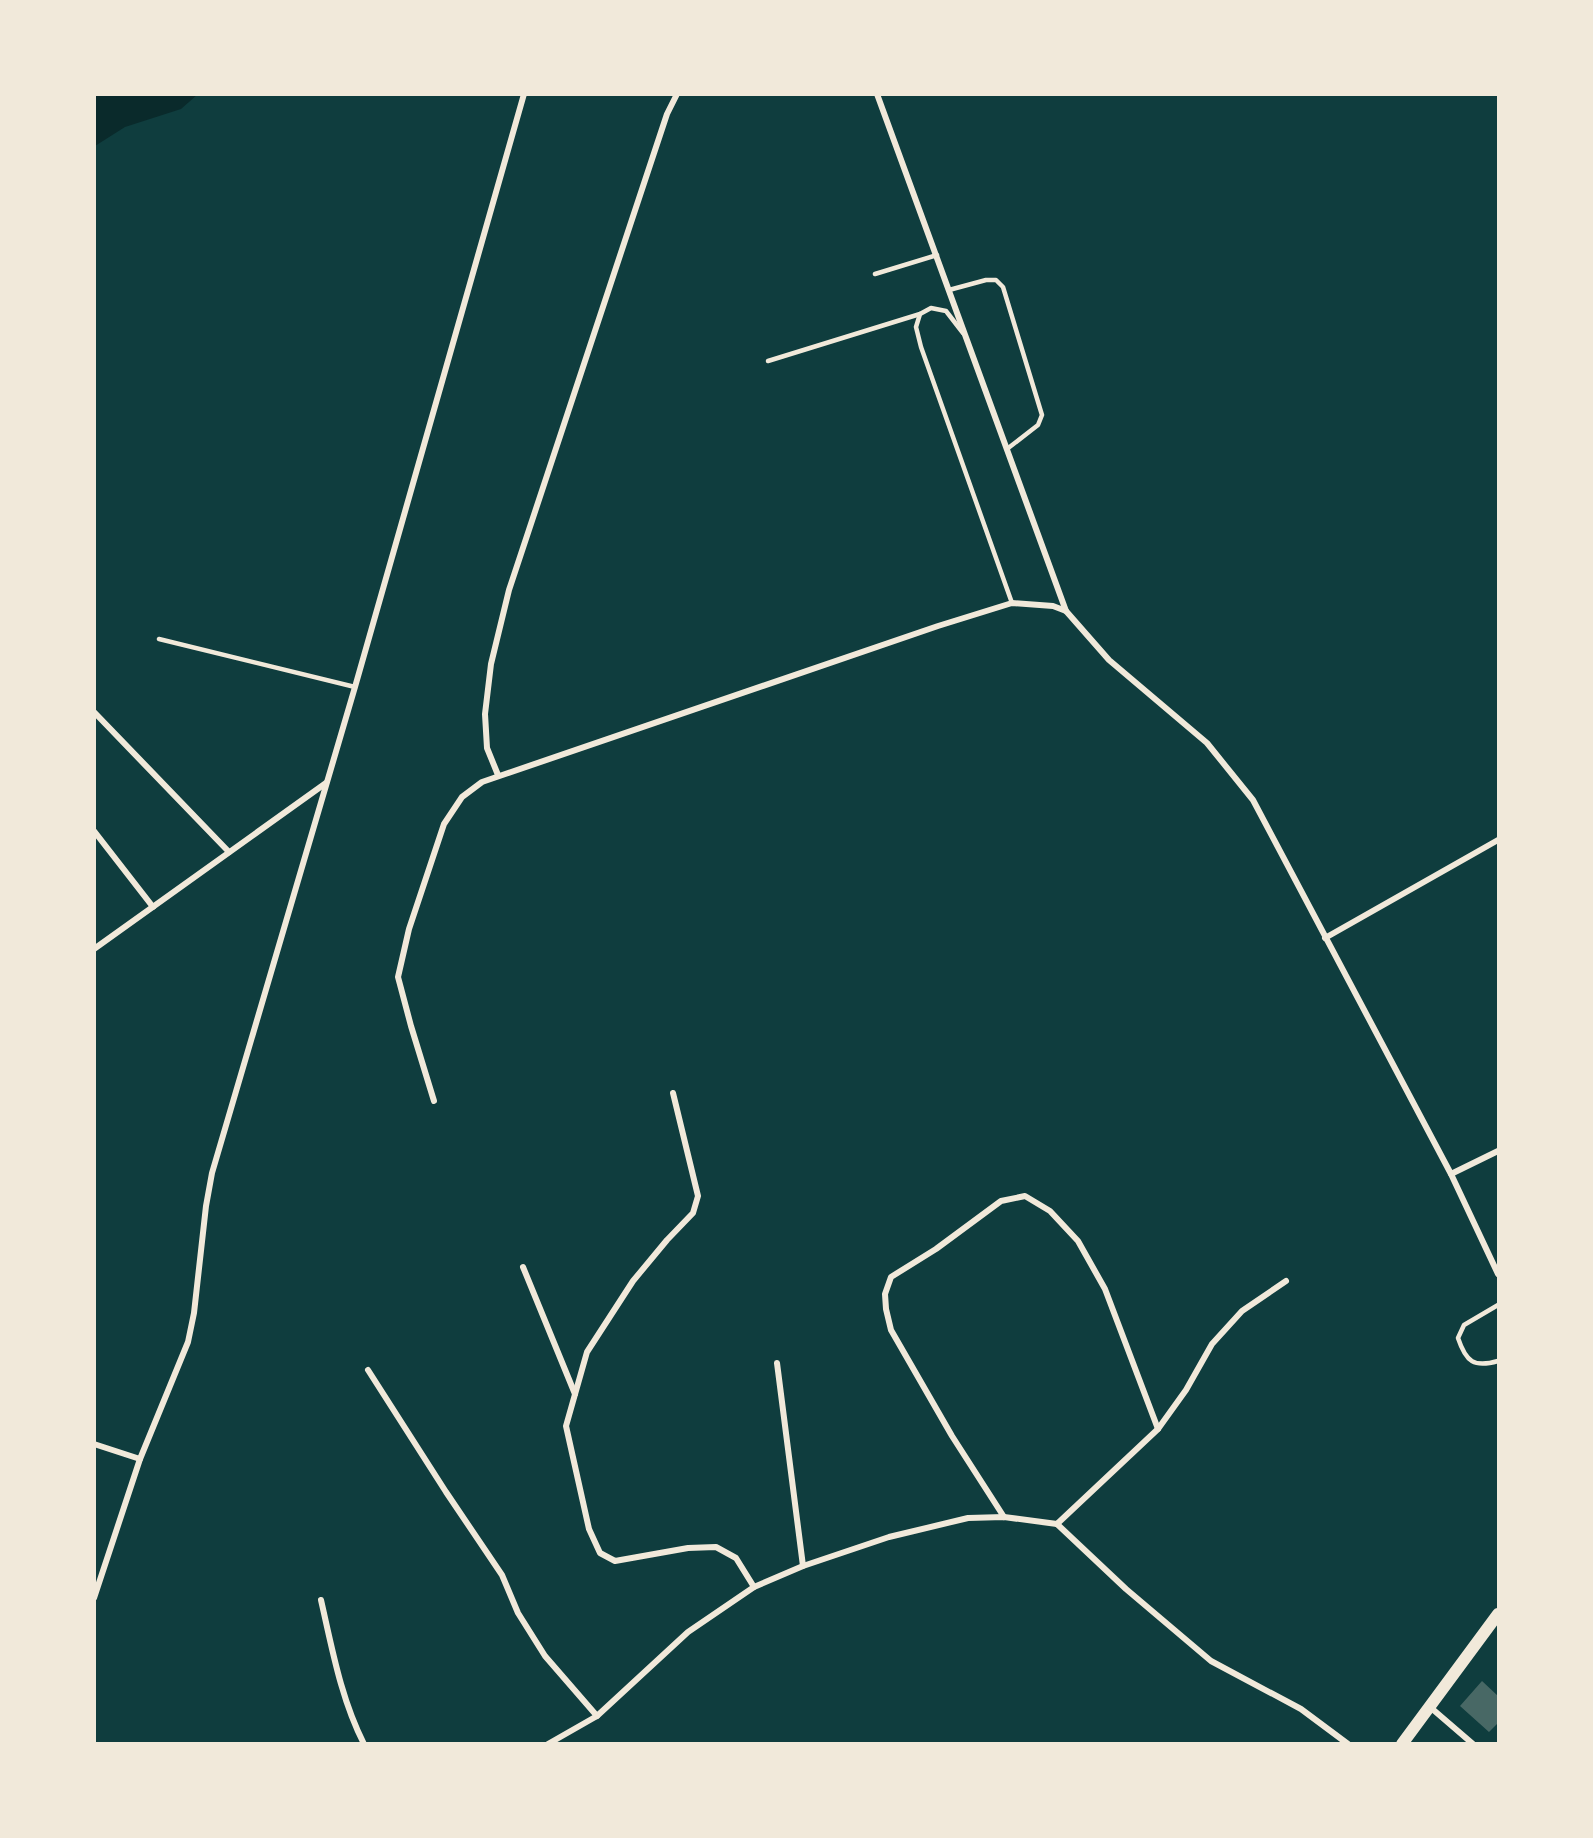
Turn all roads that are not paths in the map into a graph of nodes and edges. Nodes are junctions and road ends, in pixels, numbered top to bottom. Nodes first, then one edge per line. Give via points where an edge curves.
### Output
1 (524, 94) edge
2 (677, 94) edge
3 (878, 94) edge
4 (937, 255) junction
5 (875, 274) dead end
6 (949, 290) junction
7 (920, 314) junction
8 (968, 340) junction
9 (768, 361) dead end
10 (1007, 449) junction
11 (1012, 603) junction
12 (1066, 612) junction
13 (159, 639) dead end
14 (355, 687) junction
15 (94, 712) edge
16 (498, 775) junction
17 (326, 782) junction
18 (94, 831) edge
19 (1498, 840) edge
20 (229, 852) junction
21 (153, 907) junction
22 (1325, 938) junction
23 (94, 949) edge
24 (673, 1093) dead end
25 (434, 1101) dead end
26 (1498, 1151) edge
27 (1451, 1174) junction
28 (523, 1268) dead end
29 (1498, 1274) edge
30 (1286, 1281) dead end
31 (1498, 1305) edge
32 (1498, 1361) edge
33 (777, 1363) dead end
34 (368, 1370) dead end
35 (575, 1395) junction
36 (1158, 1429) junction
37 (94, 1444) edge
38 (140, 1459) junction
39 (1004, 1517) junction
40 (1058, 1524) junction
41 (803, 1566) junction
42 (754, 1587) junction
43 (94, 1598) edge
44 (321, 1600) dead end
45 (1498, 1614) edge
46 (1430, 1707) junction
47 (597, 1716) junction
48 (557, 1742) edge
49 (364, 1743) edge
50 (548, 1743) edge
51 (1348, 1743) edge
52 (1402, 1743) edge
53 (1473, 1743) edge

1 - 14 street
2 - 16 street via 663,125 509,590 491,664 485,714 487,748
3 - 4 street
4 - 5 lane
4 - 6 street
6 - 8 street
6 - 10 lane via 986,280 996,280 1003,287 1042,415 1038,425
7 - 8 lane via 931,308 946,311
7 - 9 lane
7 - 11 lane via 916,327 921,347
8 - 10 street
10 - 12 street
11 - 12 street via 1053,606
11 - 16 street
12 - 22 street via 1109,660 1207,743 1253,800
13 - 14 lane
14 - 17 street
15 - 20 street
16 - 25 street via 462,797 444,824 409,929 398,977
17 - 20 street
17 - 38 street via 212,1173 188,1342
18 - 21 street
19 - 22 street
20 - 21 street
21 - 23 street
22 - 27 street
24 - 35 street via 698,1196 693,1213 633,1281 587,1352
26 - 27 street
27 - 29 street
28 - 35 street
30 - 36 street via 1242,1311 1212,1344
31 - 32 lane via 1464,1325 1458,1338 1475,1364
33 - 41 street
34 - 47 street via 502,1575 518,1613 545,1656
35 - 42 street via 566,1426 589,1529 600,1553 615,1561 716,1547 736,1558
36 - 39 street via 1105,1289 1078,1241 1050,1211 1024,1197 1001,1201 891,1277 885,1294 891,1330
36 - 40 street
37 - 38 street
38 - 43 street
39 - 40 street
39 - 41 street via 968,1518 889,1537
40 - 51 street via 1126,1589 1211,1661 1301,1709
41 - 42 street
42 - 47 street via 688,1632
44 - 49 street via 337,1669 353,1722
45 - 46 main road
46 - 52 main road
46 - 53 street
47 - 48 street
48 - 50 street

